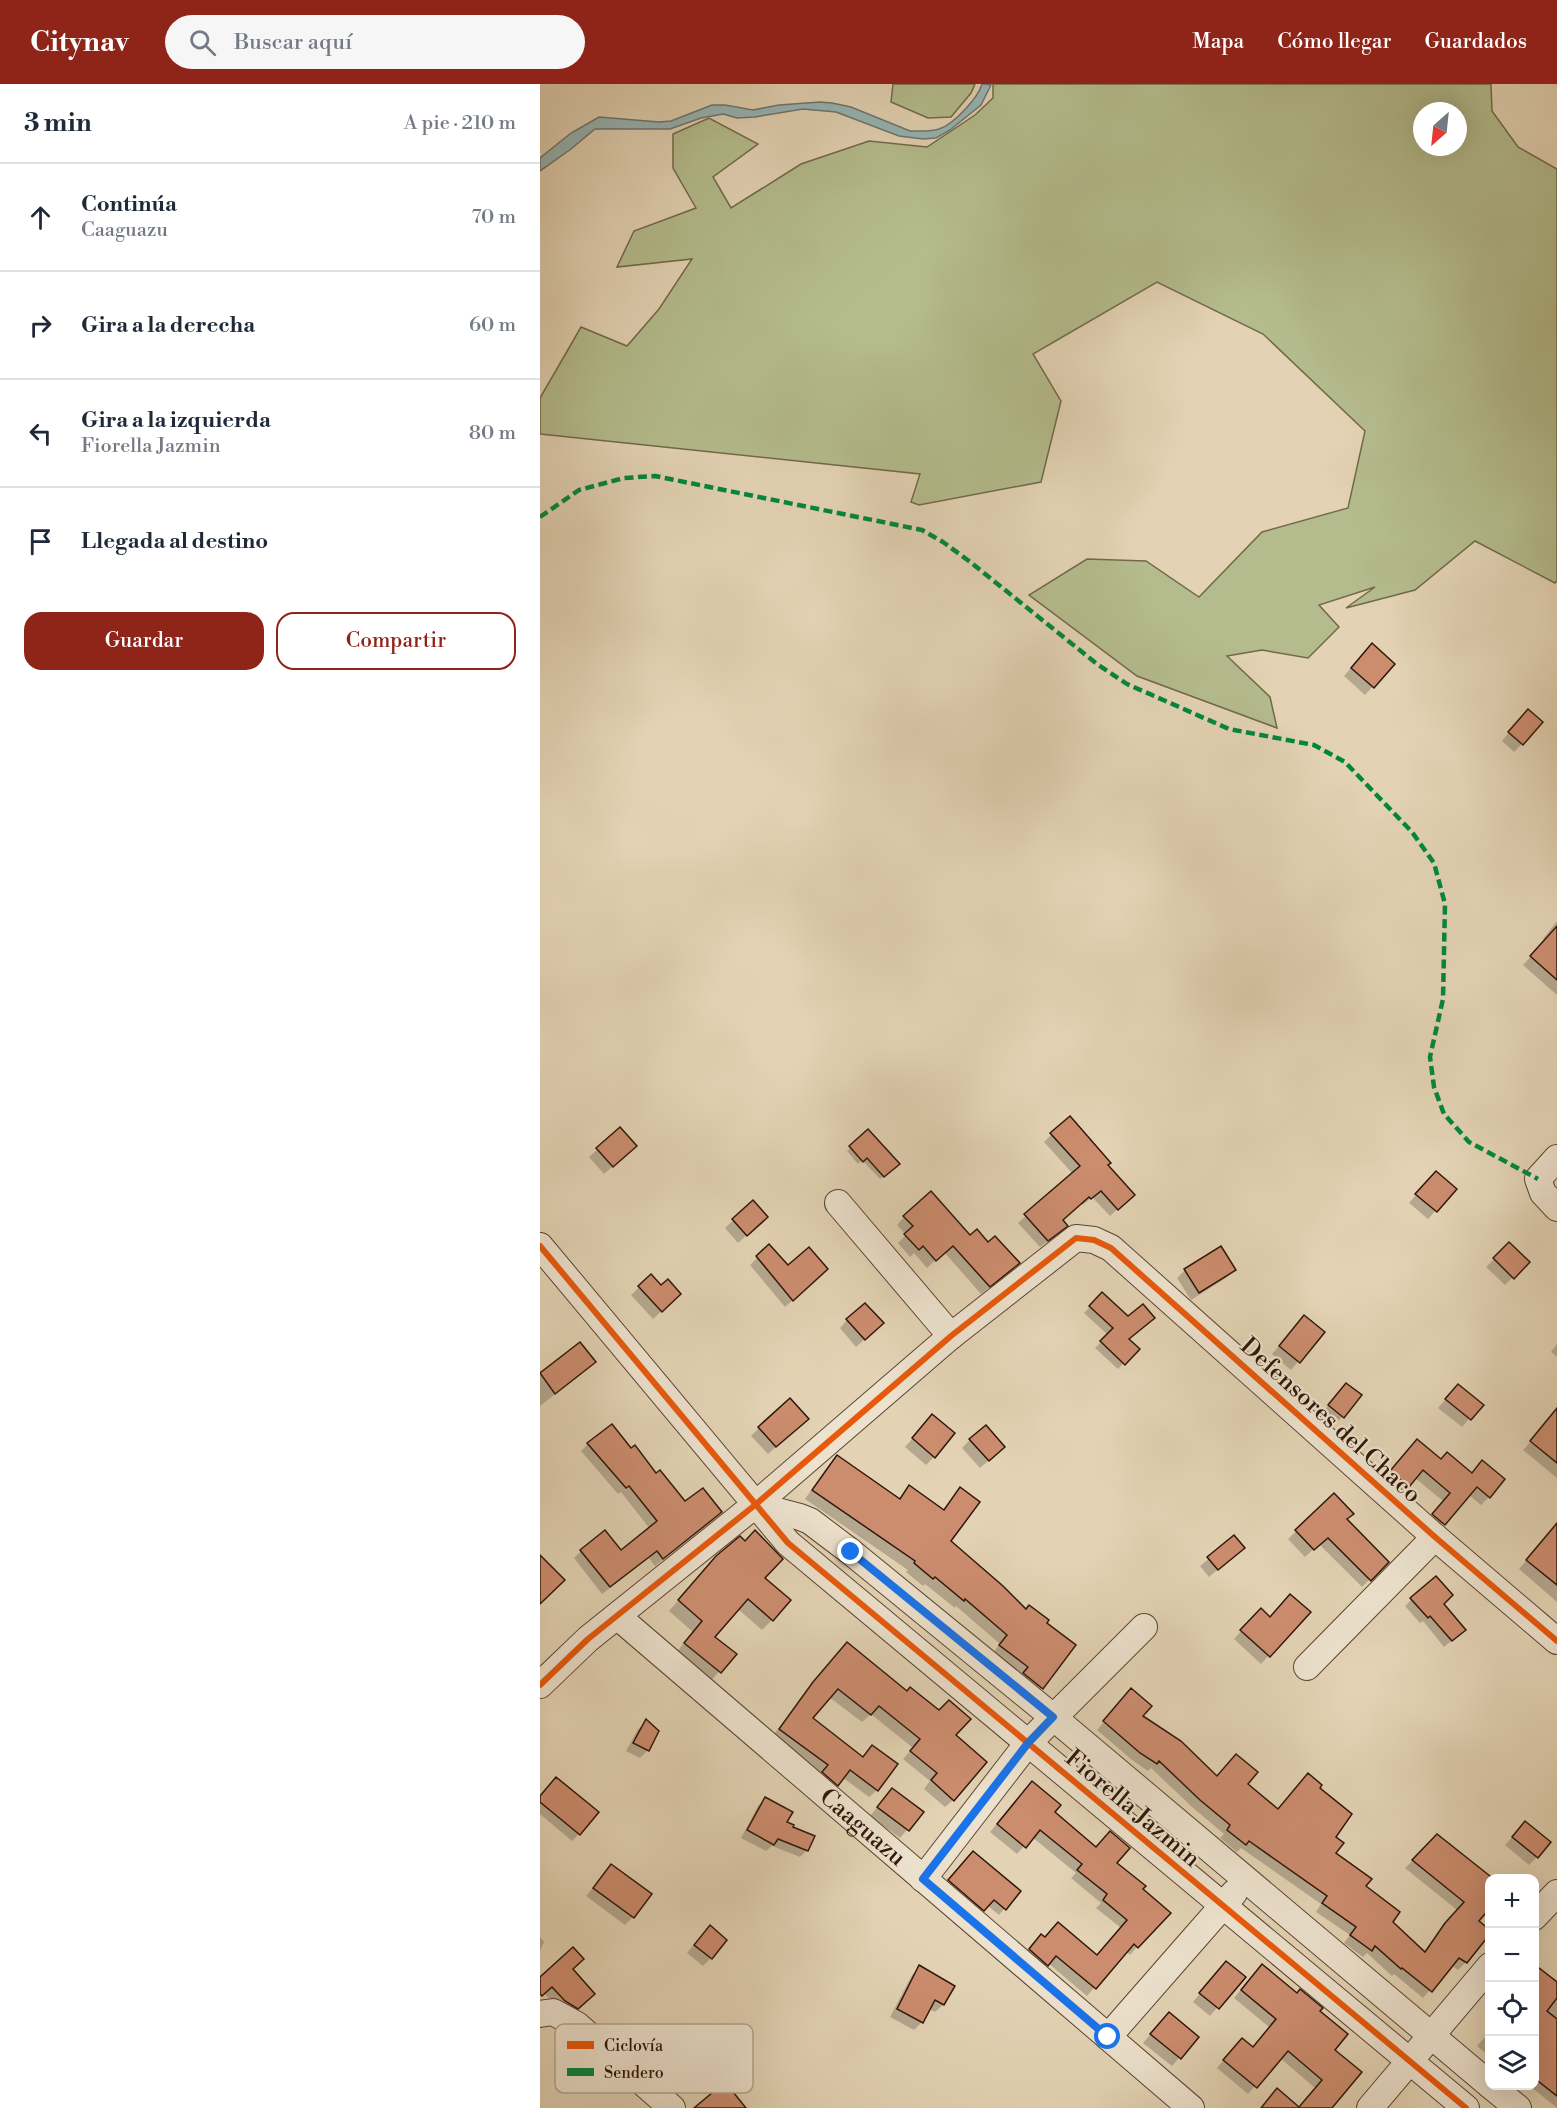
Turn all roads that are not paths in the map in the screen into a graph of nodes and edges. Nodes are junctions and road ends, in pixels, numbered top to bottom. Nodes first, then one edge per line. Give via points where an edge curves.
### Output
1 (1557, 1158) edge
2 (838, 1203) dead end
3 (1557, 1208) edge
4 (540, 1246) edge
5 (951, 1336) junction
6 (755, 1505) junction
7 (1435, 1537) junction
8 (617, 1616) junction
9 (1144, 1627) dead end
10 (1557, 1641) edge
11 (1307, 1667) dead end
12 (540, 1685) edge
13 (1053, 1717) junction
14 (1028, 1743) junction
15 (923, 1879) junction
16 (1245, 1880) junction
17 (1557, 1893) edge
18 (1223, 1906) junction
19 (1539, 1912) edge
20 (1485, 1972) edge
21 (540, 2014) edge
22 (575, 2024) edge
23 (1430, 2035) junction
24 (1108, 2037) junction
25 (1408, 2060) junction
26 (1485, 2081) edge
27 (1496, 2090) edge
28 (655, 2093) edge
29 (672, 2108) edge
30 (1191, 2108) edge
31 (1370, 2108) edge
32 (1466, 2108) edge
33 (1518, 2108) edge

1 - 3 street via 1538,1179 1543,1193
2 - 5 street
4 - 6 street
5 - 6 street
5 - 7 street, Defensores del Chaco via 1076,1238 1094,1240 1112,1248
6 - 8 street
6 - 13 street, Fiorella Jazmin via 810,1521
6 - 14 street, Fiorella Jazmin via 788,1543
7 - 10 street, Defensores del Chaco
7 - 11 street
8 - 12 street
8 - 15 street, Caaguazu
9 - 13 street
13 - 14 street
13 - 16 street, Fiorella Jazmin
14 - 15 street
14 - 18 street, Fiorella Jazmin
15 - 24 street, Caaguazu
16 - 18 street
16 - 23 street, Fiorella Jazmin
17 - 19 street
18 - 24 street
18 - 25 street, Fiorella Jazmin
20 - 23 street
21 - 22 street via 554,2012
23 - 25 street
23 - 26 street, Fiorella Jazmin
24 - 30 street, Caaguazu
25 - 31 street
25 - 32 street, Fiorella Jazmin
27 - 33 street, Fiorella Jazmin
28 - 29 street

